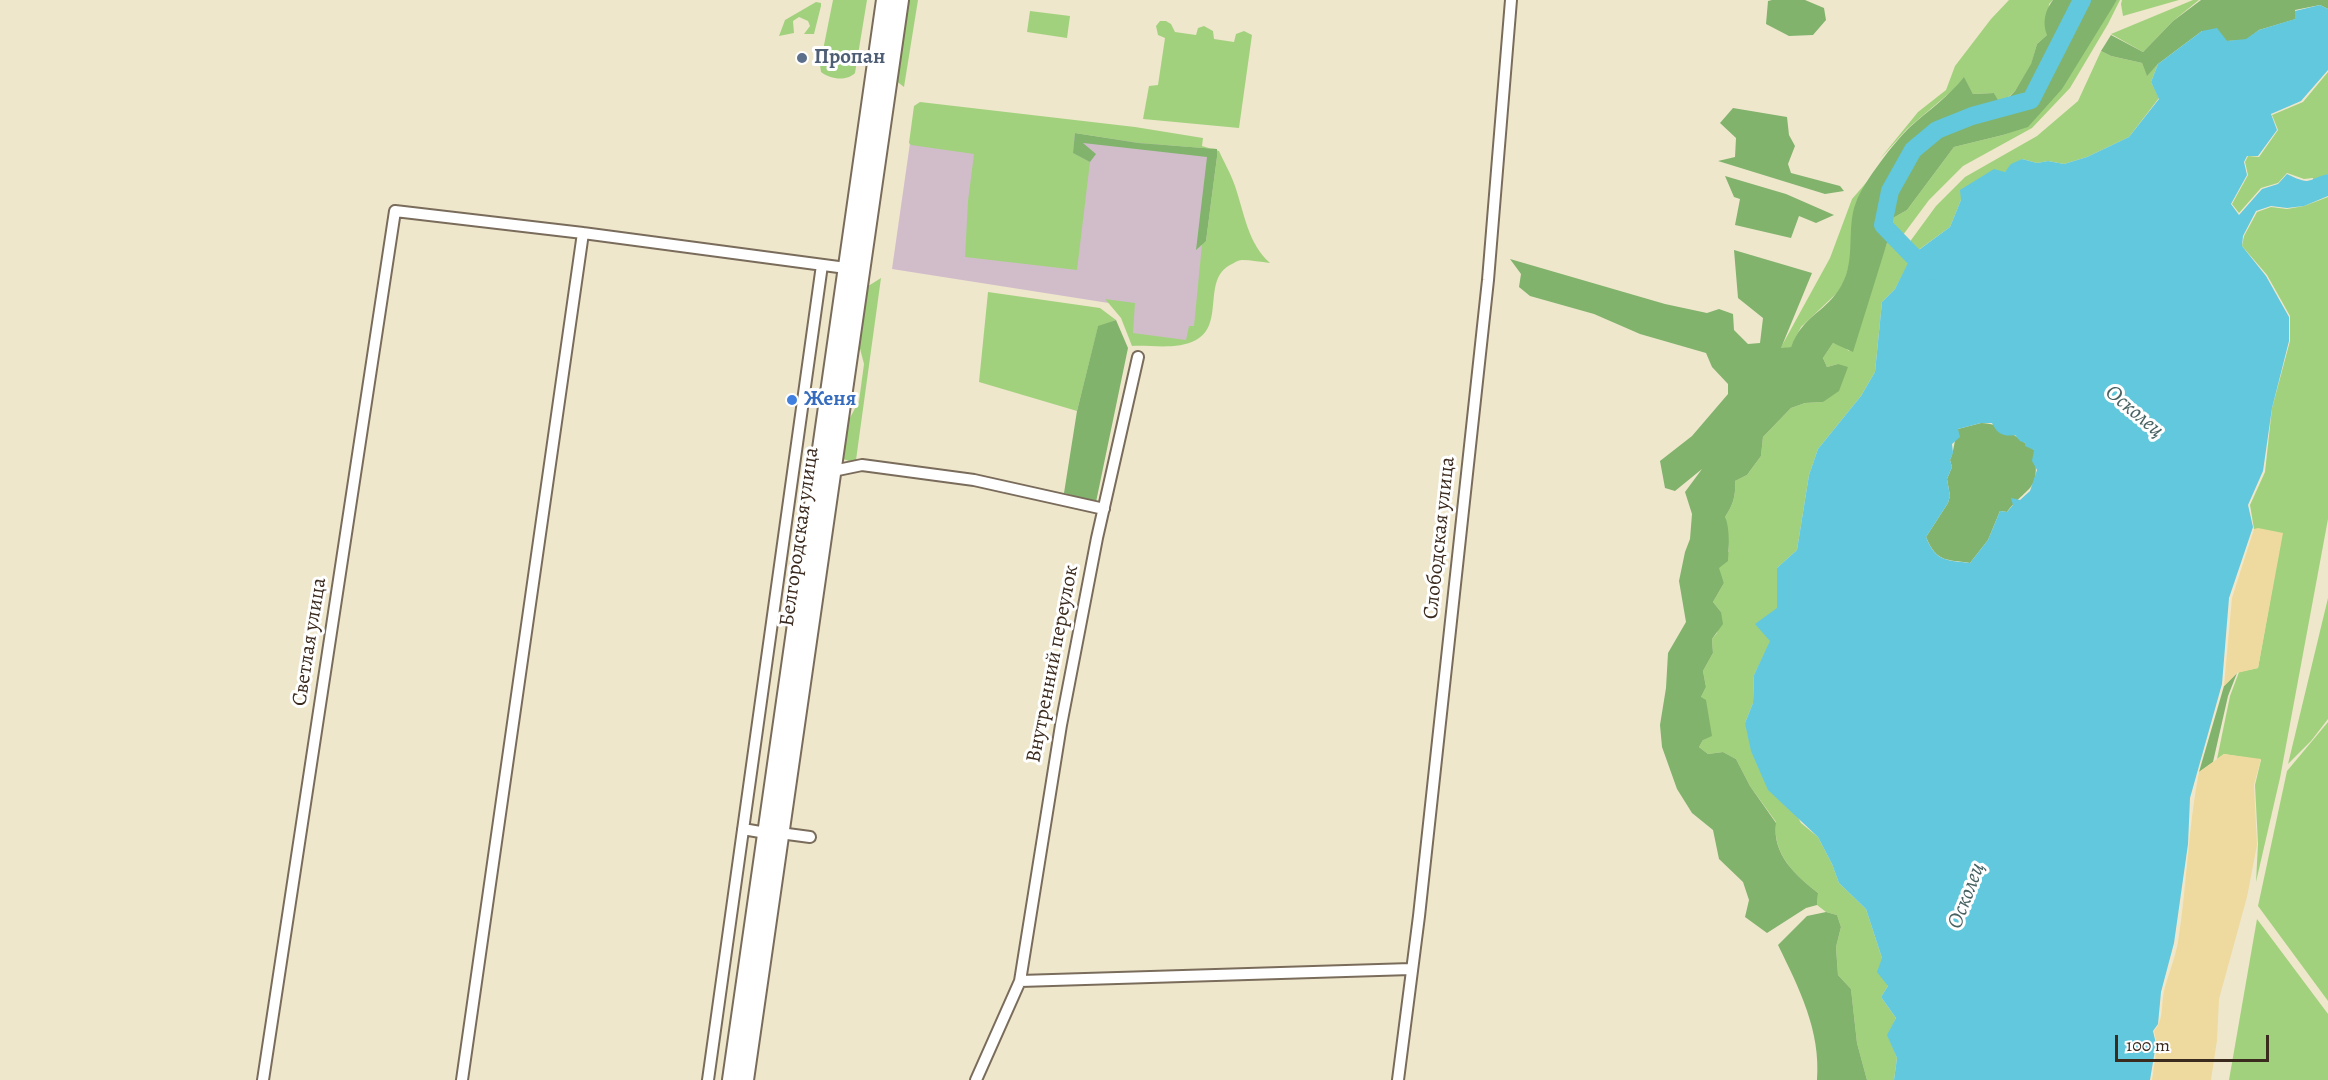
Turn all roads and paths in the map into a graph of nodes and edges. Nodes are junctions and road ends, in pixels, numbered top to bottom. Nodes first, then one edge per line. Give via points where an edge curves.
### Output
1 (885, 0) edge
2 (900, 0) edge
3 (1511, 0) edge
4 (583, 233) junction
5 (822, 265) junction
6 (846, 268) junction
7 (1138, 357) dead end
8 (833, 471) junction
9 (1104, 508) junction
10 (743, 829) junction
11 (773, 833) junction
12 (810, 837) dead end
13 (1411, 969) junction
14 (1020, 981) junction
15 (264, 1080) edge
16 (462, 1080) edge
17 (708, 1080) edge
18 (731, 1080) edge
19 (745, 1080) edge
20 (976, 1080) edge
21 (1398, 1080) edge

1 - 6 main road, Белгородская улица
2 - 8 main road, Белгородская улица
3 - 13 street, Слободская улица via 1488,280
4 - 5 street
4 - 15 street, Светлая улица via 395,210
4 - 16 street
5 - 6 street
5 - 10 street
6 - 11 main road, Белгородская улица
7 - 9 street, Внутренний переулок
8 - 9 street via 862,465 896,469 974,480
8 - 11 main road, Белгородская улица
9 - 14 street, Внутренний переулок via 1060,724
10 - 11 street
10 - 17 street
11 - 12 street
11 - 18 main road, Белгородская улица
11 - 19 main road, Белгородская улица
13 - 14 street
13 - 21 street, Слободская улица
14 - 20 street, Внутренний переулок

